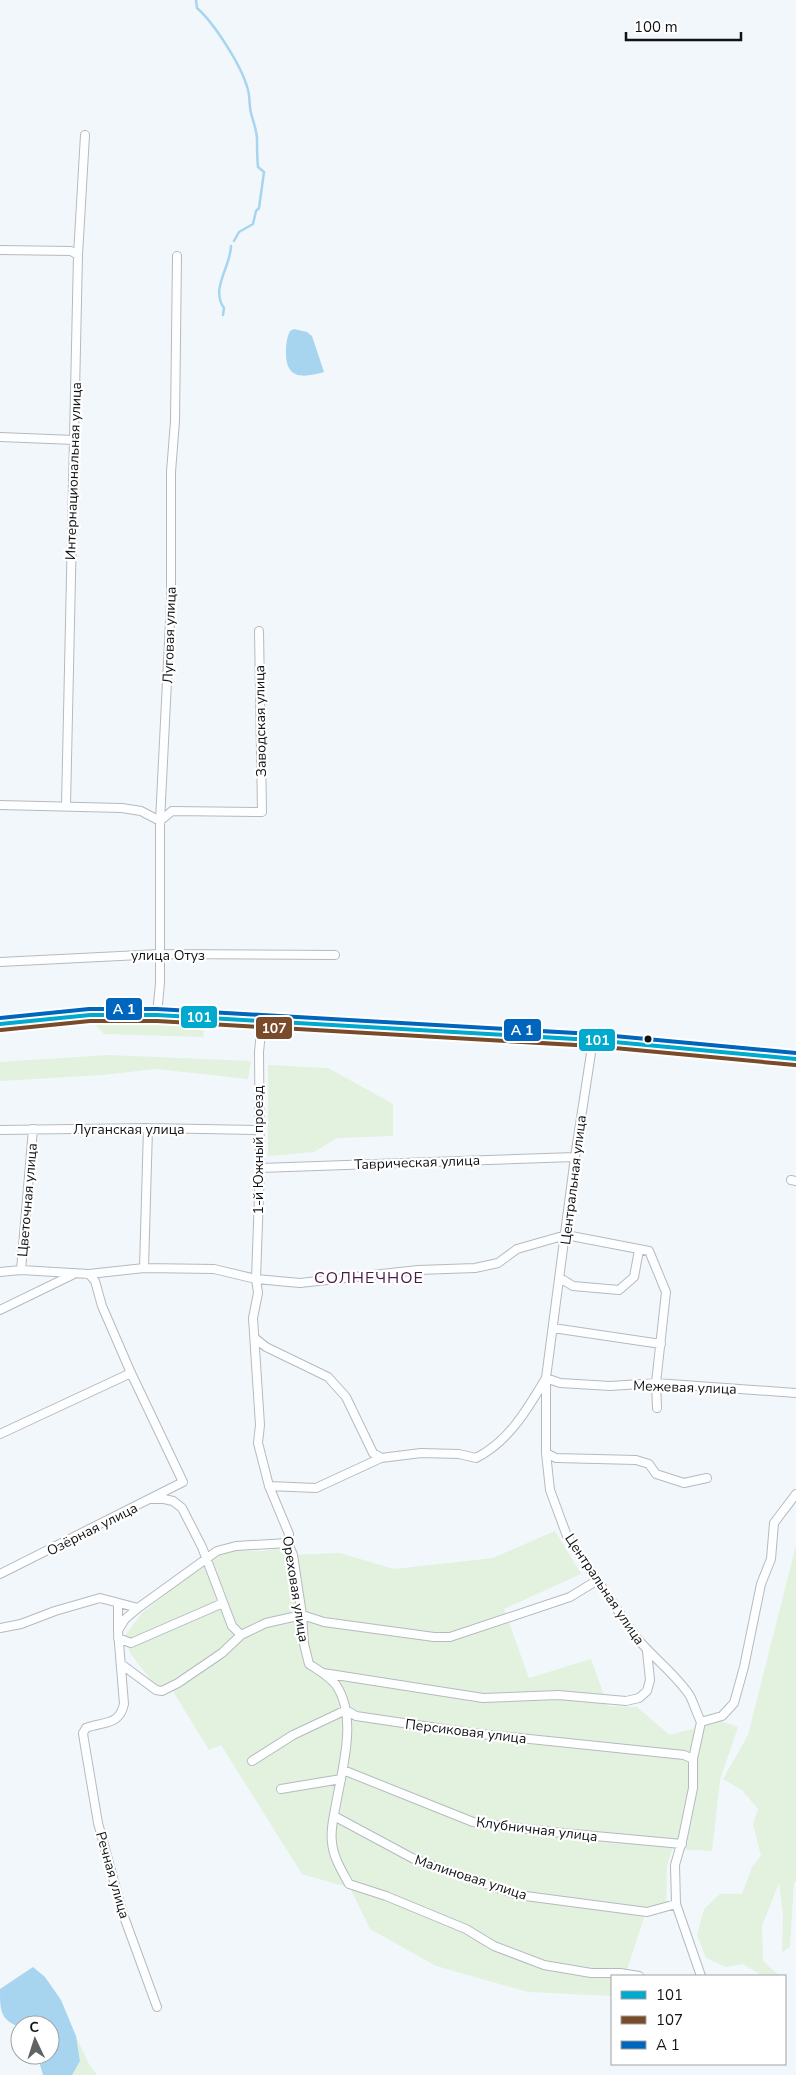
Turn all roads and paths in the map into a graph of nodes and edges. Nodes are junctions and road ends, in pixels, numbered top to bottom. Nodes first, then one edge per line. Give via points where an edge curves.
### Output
1 (84, 135) dead end
2 (0, 250) edge
3 (78, 255) junction
4 (177, 256) dead end
5 (0, 437) edge
6 (74, 440) junction
7 (259, 631) dead end
8 (0, 805) edge
9 (66, 806) junction
10 (160, 821) junction
11 (160, 954) junction
12 (335, 955) dead end
13 (0, 962) edge
14 (157, 1015) junction
15 (262, 1022) junction
16 (0, 1024) edge
17 (594, 1040) junction
18 (796, 1059) edge
19 (148, 1128) junction
20 (33, 1129) junction
21 (0, 1130) edge
22 (258, 1130) junction
23 (575, 1156) junction
24 (260, 1168) junction
25 (566, 1235) junction
26 (639, 1250) junction
27 (144, 1268) junction
28 (21, 1270) junction
29 (0, 1272) edge
30 (89, 1274) junction
31 (560, 1278) junction
32 (256, 1279) junction
33 (0, 1310) edge
34 (552, 1328) junction
35 (256, 1339) junction
36 (660, 1344) junction
37 (131, 1373) junction
38 (546, 1378) junction
39 (656, 1384) junction
40 (796, 1392) edge
41 (657, 1408) dead end
42 (0, 1434) edge
43 (546, 1453) junction
44 (381, 1458) junction
45 (707, 1478) dead end
46 (269, 1486) junction
47 (796, 1494) edge
48 (150, 1499) junction
49 (288, 1543) junction
50 (206, 1559) junction
51 (0, 1574) edge
52 (596, 1581) junction
53 (118, 1603) junction
54 (223, 1603) junction
55 (138, 1608) junction
56 (302, 1615) junction
57 (0, 1628) edge
58 (118, 1634) junction
59 (241, 1635) junction
60 (647, 1651) junction
61 (121, 1664) junction
62 (323, 1673) junction
63 (346, 1710) junction
64 (701, 1722) junction
65 (693, 1759) junction
66 (252, 1761) dead end
67 (343, 1770) junction
68 (340, 1779) junction
69 (281, 1789) dead end
70 (334, 1816) junction
71 (682, 1844) junction
72 (676, 1904) junction
73 (633, 1975) edge
74 (701, 1975) edge
75 (157, 2007) dead end

1 - 3 street, Интернациональная улица
2 - 3 street via 71,251
3 - 6 street, Интернациональная улица
4 - 10 street, Луговая улица via 170,602
5 - 6 street
6 - 9 street, Интернациональная улица
7 - 10 street, Заводская улица via 262,812 172,810
8 - 9 street
9 - 10 street via 122,808 140,811
10 - 11 street, Луговая улица
11 - 12 street, улица Отуз
11 - 13 street, улица Отуз
11 - 14 street, Луговая улица
14 - 15 main road
14 - 16 main road via 90,1015
15 - 17 main road
15 - 22 street, 1-й Южный проезд
17 - 18 main road
17 - 23 street, Центральная улица
19 - 20 street, Луганская улица
19 - 22 street, Луганская улица
19 - 27 street
20 - 21 street, Луганская улица
20 - 28 street, Цветочная улица
22 - 24 street, 1-й Южный проезд
23 - 24 street, Таврическая улица
23 - 25 street, Центральная улица
24 - 32 street, 1-й Южный проезд
25 - 26 street
25 - 31 street, Центральная улица
25 - 32 street via 517,1250 498,1263 475,1268 418,1270 300,1283
26 - 31 street via 634,1277 619,1290 573,1286
26 - 36 street via 649,1251 666,1292
27 - 30 street
27 - 32 street via 214,1269
28 - 29 street
28 - 30 street
30 - 33 street via 68,1275
30 - 37 street via 95,1281 102,1306
31 - 34 street, Центральная улица
32 - 35 street, Ореховая улица
34 - 36 street
34 - 38 street, Центральная улица
35 - 44 street via 266,1347 328,1376 346,1397 372,1453
35 - 46 street, Ореховая улица via 258,1443
36 - 39 street
37 - 42 street
37 - 48 street, Озёрная улица via 183,1482
38 - 39 street, Межевая улица via 560,1383 610,1386
38 - 43 street, Центральная улица
38 - 44 street, Центральная улица via 510,1432 492,1450 476,1458 421,1453
39 - 40 street, Межевая улица
39 - 41 street
43 - 45 street via 556,1458 636,1460 649,1464 656,1474 684,1483
43 - 52 street, Центральная улица via 550,1490 567,1536
44 - 46 street, Центральная улица via 316,1488
46 - 49 street, Ореховая улица via 289,1534
47 - 64 street via 774,1523 771,1558 734,1703 722,1716
48 - 50 street via 174,1501 182,1508
48 - 51 street, Озёрная улица
49 - 50 street via 236,1546 217,1551
49 - 56 street, Ореховая улица via 293,1555
50 - 54 street
50 - 55 street
52 - 56 street via 570,1597 450,1636 434,1637 324,1622
52 - 60 street, Центральная улица
53 - 55 street
53 - 57 street via 100,1598
53 - 58 street
54 - 58 street via 131,1643
54 - 59 street via 232,1626
55 - 58 street via 125,1619
56 - 59 street via 266,1623
56 - 62 street, Ореховая улица via 309,1664
58 - 61 street
59 - 61 street via 222,1653 162,1691
60 - 62 street via 650,1680 647,1691 639,1698 626,1700 558,1695 483,1698
60 - 64 street, Центральная улица via 690,1697
61 - 75 street, Речная улица via 122,1714 115,1720 86,1728 83,1733 98,1823 123,1914
62 - 63 street, Ореховая улица via 336,1686
63 - 65 street, Персиковая улица via 356,1716 426,1727 684,1755
63 - 66 street via 300,1731
63 - 67 street, Ореховая улица
64 - 65 street
65 - 71 street via 693,1788
67 - 68 street, Ореховая улица
67 - 71 street, Клубничная улица via 472,1822
68 - 69 street
68 - 70 street, Ореховая улица
70 - 72 street, Малиновая улица via 414,1859 518,1895 647,1912
70 - 73 street, Ореховая улица via 332,1842 338,1865 349,1884 466,1929 494,1946 544,1965 591,1973
71 - 72 street via 675,1865
72 - 74 street

